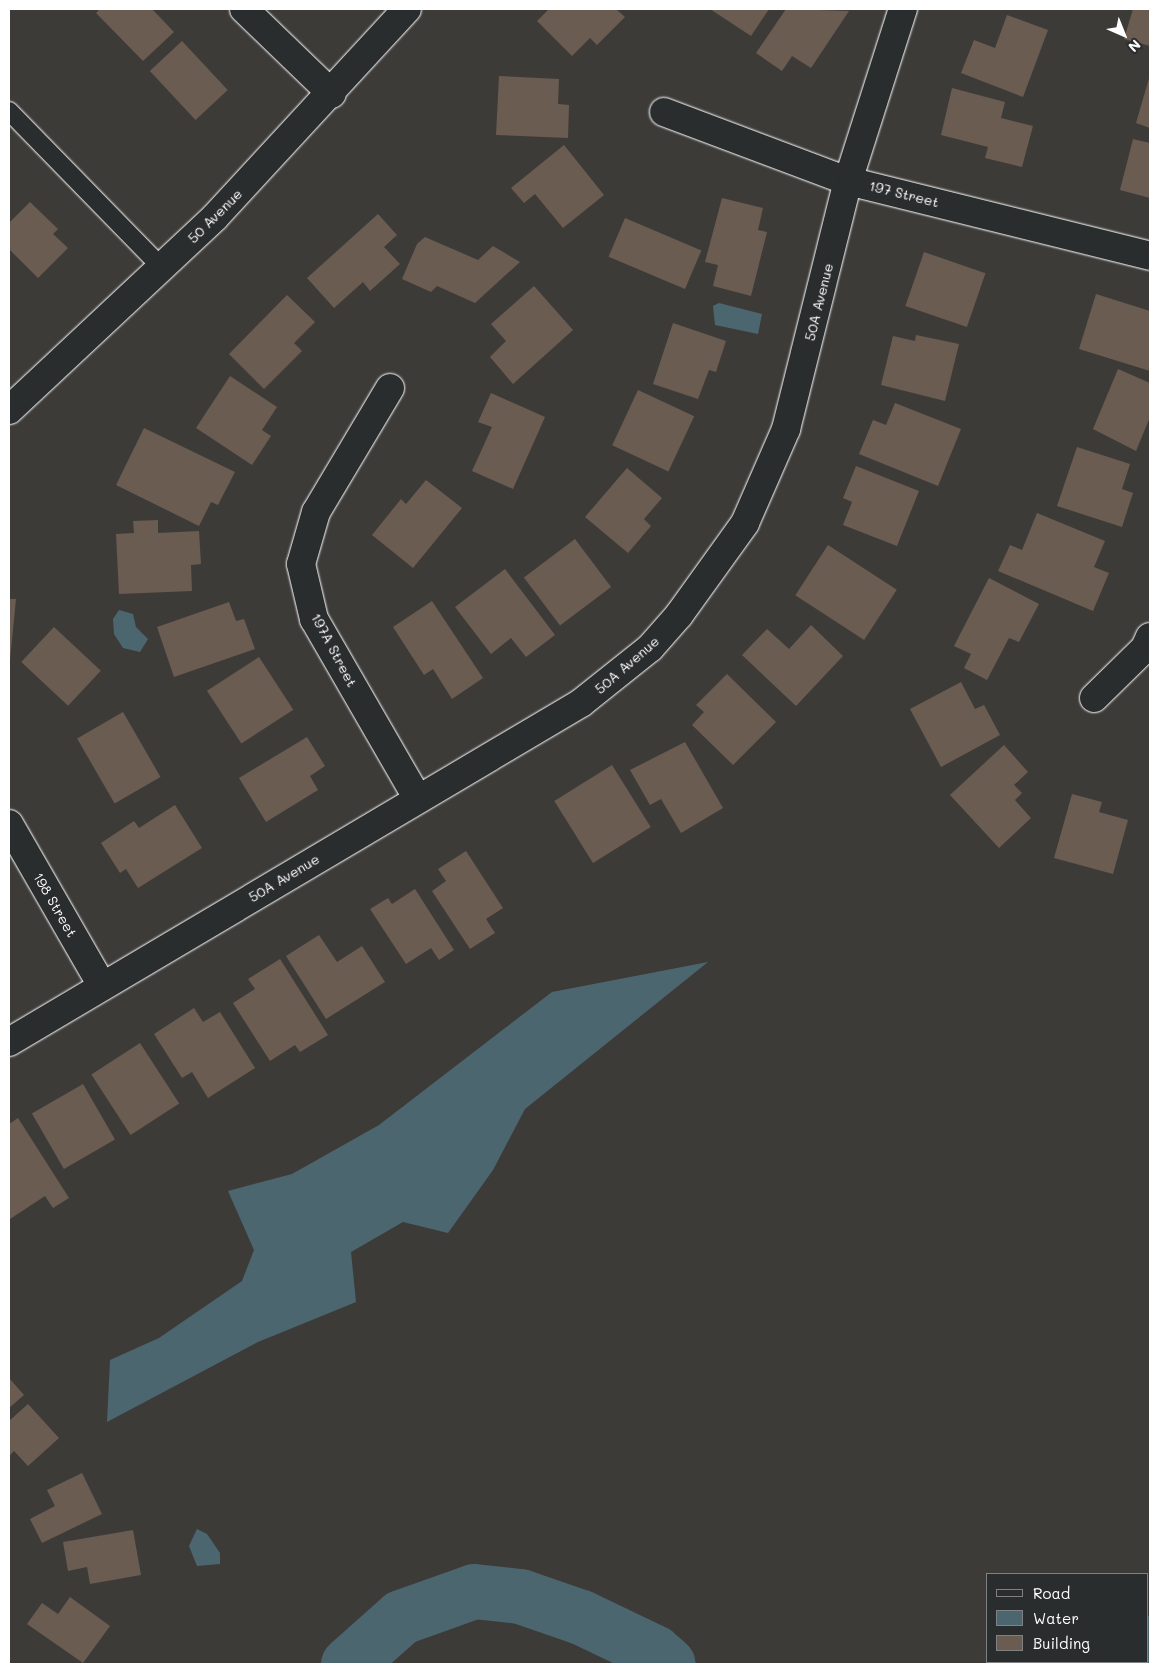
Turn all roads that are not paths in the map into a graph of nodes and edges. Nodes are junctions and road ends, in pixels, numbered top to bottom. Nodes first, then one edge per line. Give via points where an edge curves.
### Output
1 (244, 9) edge
2 (408, 9) edge
3 (903, 9) edge
4 (332, 94) junction
5 (9, 111) edge
6 (664, 112) dead end
7 (848, 181) junction
8 (1150, 256) edge
9 (162, 268) junction
10 (390, 388) dead end
11 (9, 410) edge
12 (1150, 637) edge
13 (1094, 698) dead end
14 (418, 799) junction
15 (9, 824) edge
16 (102, 986) junction
17 (9, 1042) edge

1 - 4 street
2 - 4 street, 50 Avenue
3 - 7 street, 50A Avenue
4 - 9 street, 50 Avenue
5 - 9 lane
6 - 7 street, 197 Street
7 - 8 street, 197 Street
7 - 14 street, 50A Avenue via 786,429 767,477 722,560 680,615 615,678 552,721
9 - 11 street, 50 Avenue
10 - 14 street, 197A Street via 316,512 302,564 314,619
12 - 13 street via 1145,648
14 - 16 street, 50A Avenue
15 - 16 street, 198 Street
16 - 17 street, 50A Avenue

